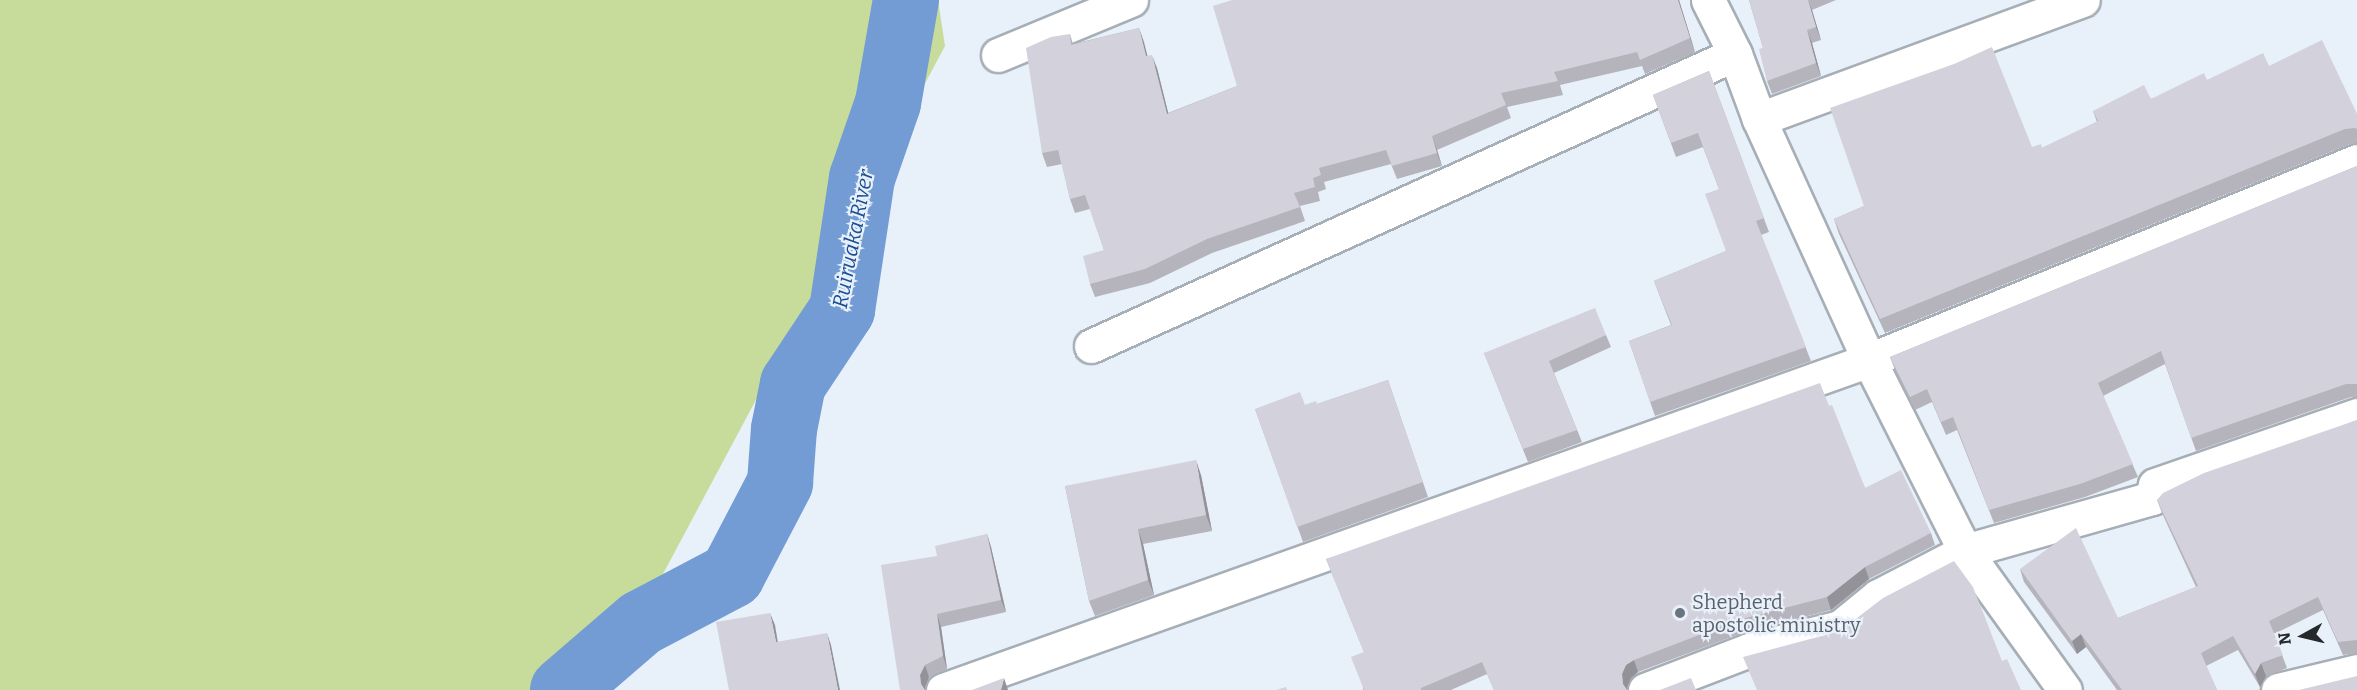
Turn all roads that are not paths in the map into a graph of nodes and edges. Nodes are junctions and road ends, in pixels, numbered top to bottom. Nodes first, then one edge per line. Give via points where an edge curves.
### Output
1 (1131, 0) edge
2 (1708, 0) edge
3 (2083, 0) edge
4 (1735, 54) junction
5 (998, 55) dead end
6 (1759, 119) junction
7 (2357, 161) edge
8 (1090, 346) dead end
9 (1869, 360) junction
10 (2357, 415) edge
11 (1965, 551) junction
12 (2357, 671) edge
13 (943, 690) edge
14 (1645, 690) edge
15 (2065, 690) edge
16 (2278, 690) edge

1 - 5 street
2 - 4 street
3 - 6 street
4 - 6 street
4 - 8 street
6 - 9 street
7 - 9 street
9 - 11 street
9 - 13 street
10 - 11 street via 2155,485 2152,498
11 - 14 street via 1878,596 1840,627 1749,650
11 - 15 street
12 - 16 street

